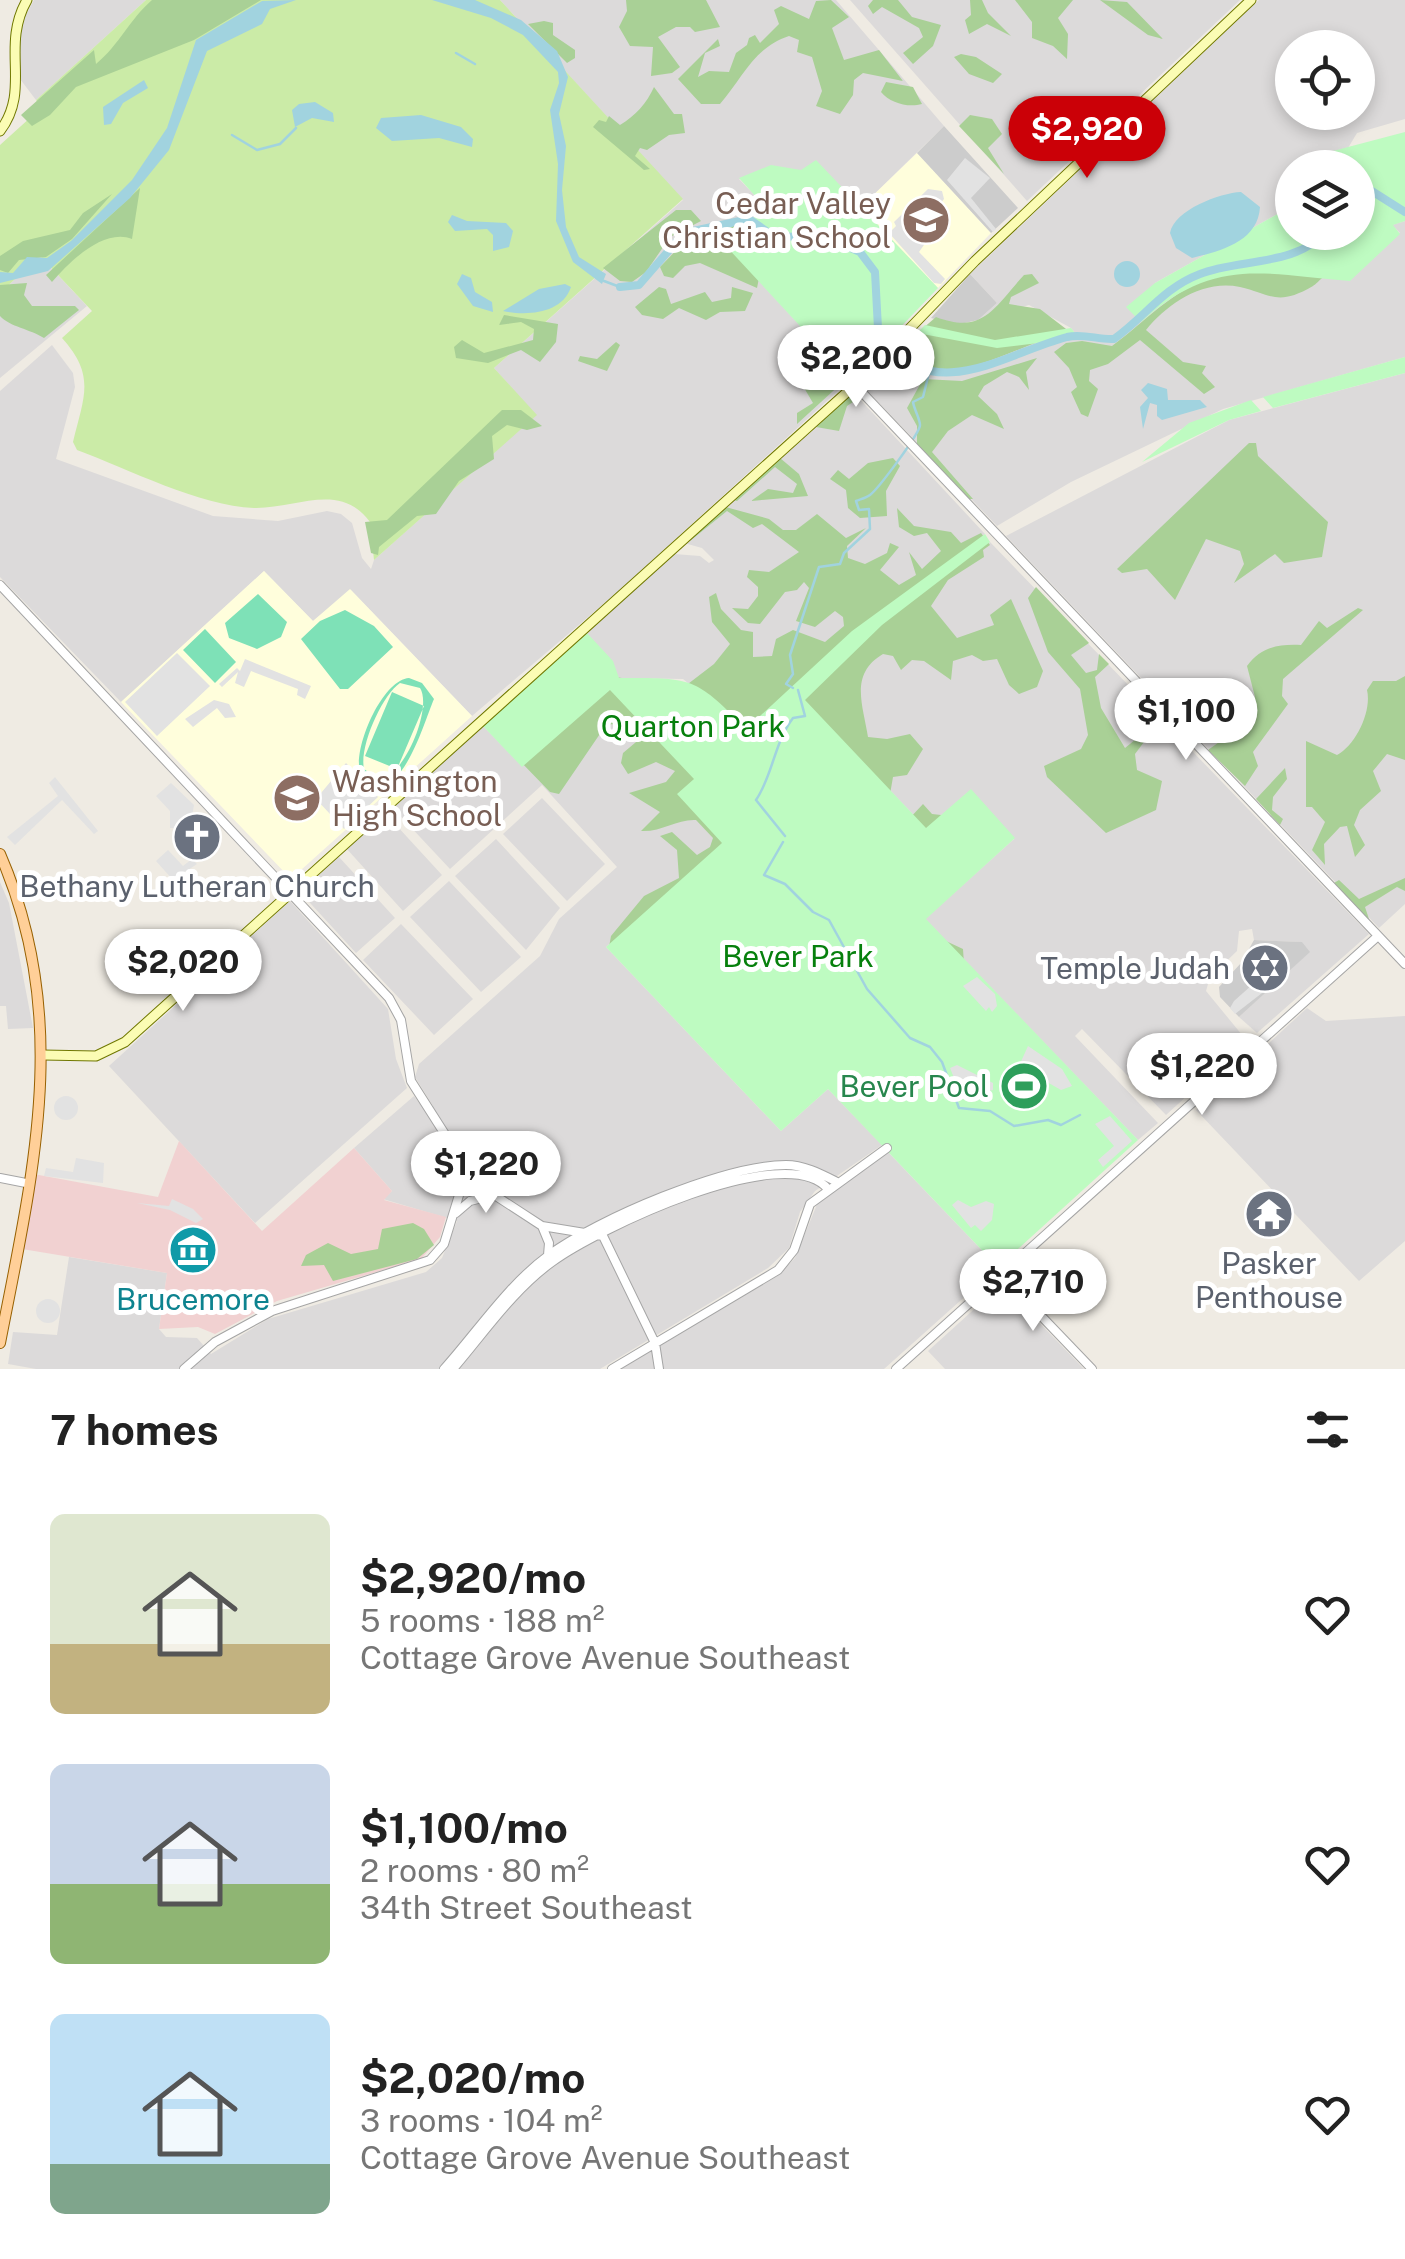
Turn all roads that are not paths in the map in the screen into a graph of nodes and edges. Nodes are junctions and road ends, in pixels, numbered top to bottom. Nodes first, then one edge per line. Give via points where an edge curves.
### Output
1 (1251, 0) edge
2 (25, 2) edge
3 (0, 131) edge
4 (855, 385) junction
5 (0, 586) edge
6 (0, 854) edge
7 (290, 890) junction
8 (1378, 936) junction
9 (1405, 964) edge
10 (44, 1055) junction
11 (887, 1148) dead end
12 (466, 1169) junction
13 (0, 1178) edge
14 (837, 1182) junction
15 (26, 1183) junction
16 (828, 1188) junction
17 (490, 1196) junction
18 (453, 1217) junction
19 (542, 1226) junction
20 (600, 1233) junction
21 (582, 1234) junction
22 (549, 1259) junction
23 (1002, 1274) junction
24 (0, 1342) edge
25 (655, 1343) junction
26 (184, 1369) edge
27 (444, 1369) edge
28 (453, 1369) edge
29 (612, 1369) edge
30 (658, 1369) edge
31 (896, 1369) edge
32 (1092, 1369) edge

1 - 4 main road via 985,250
2 - 3 main road via 8,41 14,101
4 - 7 main road
4 - 8 street
5 - 7 street
6 - 10 main road via 34,957
7 - 10 main road via 114,1050
7 - 12 street via 397,1009 411,1081
8 - 9 street
8 - 23 street
10 - 15 main road
11 - 14 street
12 - 17 street
12 - 18 street
13 - 15 street
14 - 16 street
14 - 21 street via 802,1167 774,1166 662,1196
15 - 24 main road
16 - 20 street via 803,1175 777,1173 664,1203
16 - 25 street via 810,1204 794,1250 778,1270
17 - 18 street
17 - 19 street
18 - 26 street via 444,1244 421,1266 272,1311 215,1342
19 - 21 street
19 - 22 street
20 - 21 street
20 - 22 street
20 - 25 street
21 - 22 street
22 - 27 street via 513,1288
22 - 28 street
23 - 31 street
23 - 32 street
25 - 29 street
25 - 30 street

